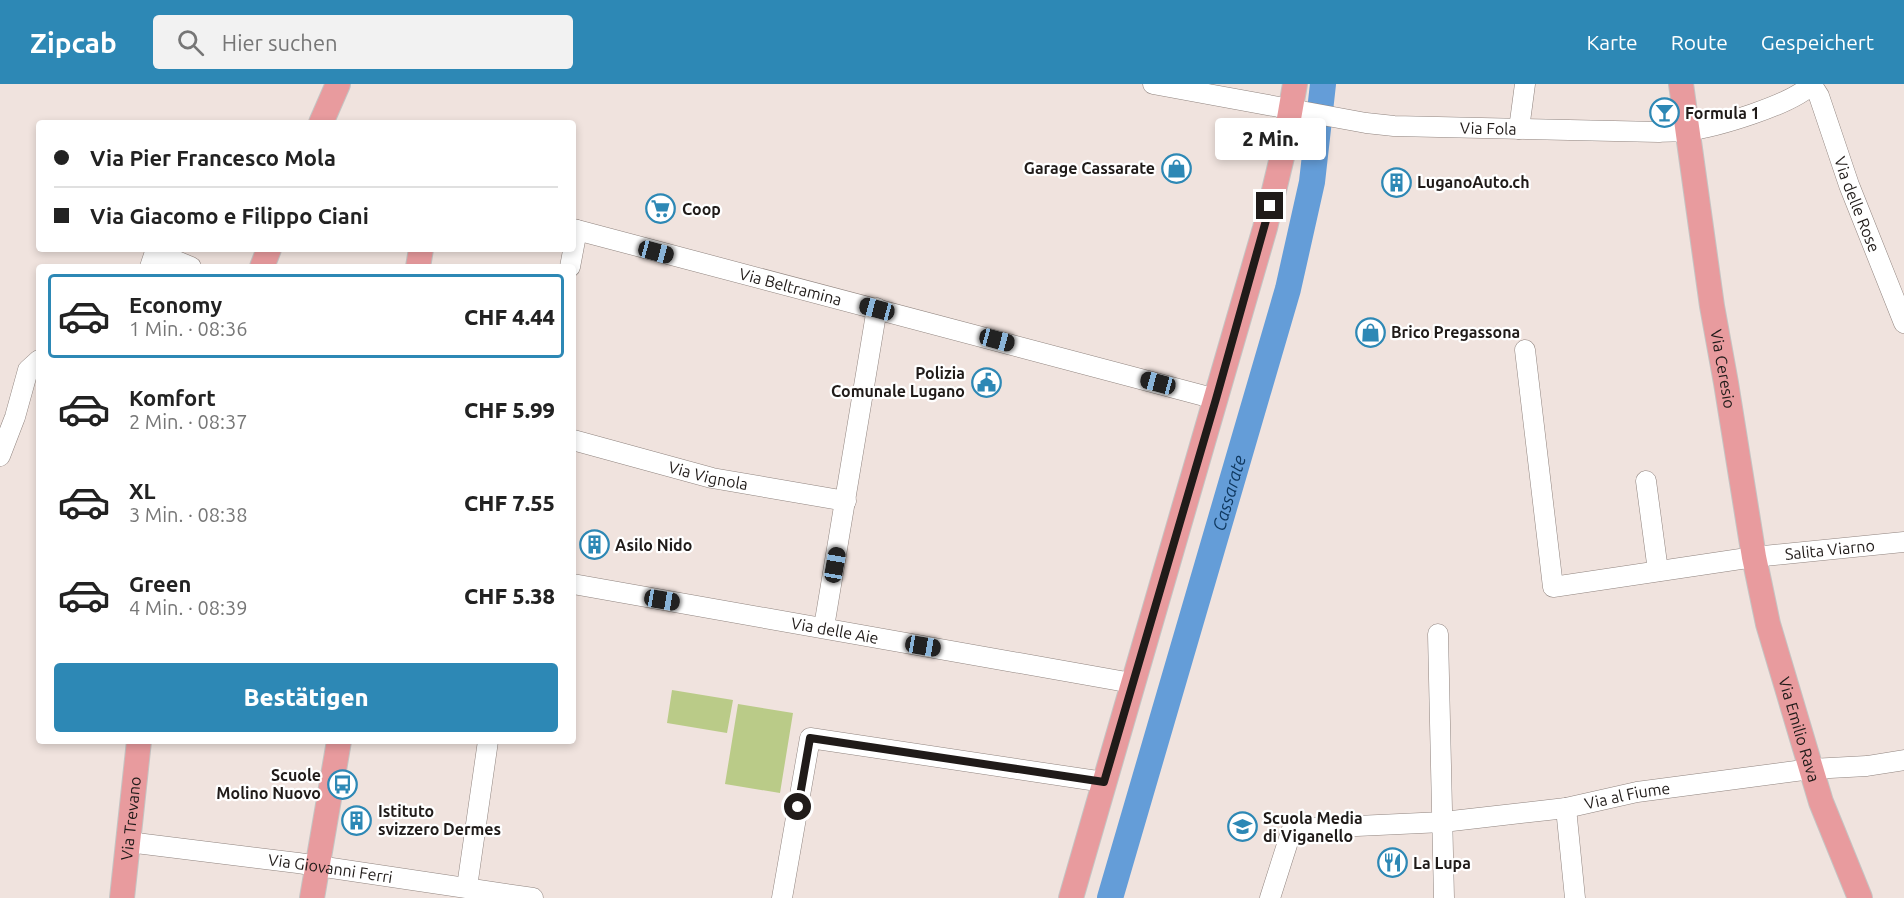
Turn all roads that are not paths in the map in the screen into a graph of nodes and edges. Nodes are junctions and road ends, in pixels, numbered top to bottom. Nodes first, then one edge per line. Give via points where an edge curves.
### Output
1 (338, 84) edge
2 (1153, 84) edge
3 (1295, 84) edge
4 (1525, 84) edge
5 (1681, 84) edge
6 (1812, 85) edge
7 (1297, 110) junction
8 (322, 120) edge
9 (1519, 129) junction
10 (1686, 131) junction
11 (576, 230) edge
12 (155, 252) edge
13 (184, 264) edge
14 (877, 309) junction
15 (1904, 323) edge
16 (1525, 350) dead end
17 (36, 363) edge
18 (1216, 399) junction
19 (576, 441) edge
20 (0, 456) edge
21 (1646, 481) dead end
22 (846, 501) junction
23 (1904, 542) edge
24 (1754, 557) junction
25 (1658, 572) junction
26 (576, 585) edge
27 (824, 627) junction
28 (1438, 634) dead end
29 (1132, 684) junction
30 (140, 744) edge
31 (338, 744) edge
32 (488, 744) edge
33 (1904, 760) edge
34 (1811, 769) junction
35 (1104, 782) junction
36 (1566, 808) junction
37 (1443, 822) junction
38 (128, 842) junction
39 (318, 866) junction
40 (467, 887) junction
41 (443, 891) edge
42 (122, 898) edge
43 (312, 898) edge
44 (533, 898) edge
45 (782, 898) edge
46 (1071, 898) edge
47 (1270, 898) edge
48 (1444, 898) edge
49 (1575, 898) edge
50 (1860, 898) edge

1 - 8 main road
2 - 7 street, Via Fola
3 - 7 main road
4 - 9 street
5 - 10 main road, Via Ceresio
6 - 10 street, Via Fola via 1776,104
6 - 15 street, Via delle Rose
7 - 9 street, Via Fola via 1394,126
7 - 18 main road
9 - 10 street, Via Fola
10 - 24 main road, Via Ceresio
11 - 14 street, Via Beltramina
12 - 13 street
14 - 18 street, Via Beltramina
14 - 22 street
16 - 25 street via 1553,587
17 - 20 street via 28,370
18 - 29 main road
19 - 22 street, Via Vignola via 712,478
21 - 25 street
22 - 27 street
23 - 24 street, Salita Viarno
24 - 25 street
24 - 34 main road, Via Emilio Rava via 1768,624
26 - 27 street, Via delle Aie
27 - 29 street, Via delle Aie
28 - 37 street
29 - 35 main road
30 - 38 main road, Via Trevano
31 - 39 main road
32 - 40 street
33 - 34 street, Via al Fiume
34 - 36 street, Via al Fiume via 1637,792
34 - 50 main road, Via Emilio Rava
35 - 45 street via 810,738
35 - 46 main road
36 - 37 street, Via al Fiume
36 - 49 street
37 - 47 street, Via al Fiume via 1292,829
37 - 48 street
38 - 39 street, Via Giovanni Ferri
38 - 42 main road, Via Trevano
39 - 41 street, Via Giovanni Ferri
39 - 43 main road
40 - 41 street, Via Giovanni Ferri
40 - 44 street, Via Giovanni Ferri

